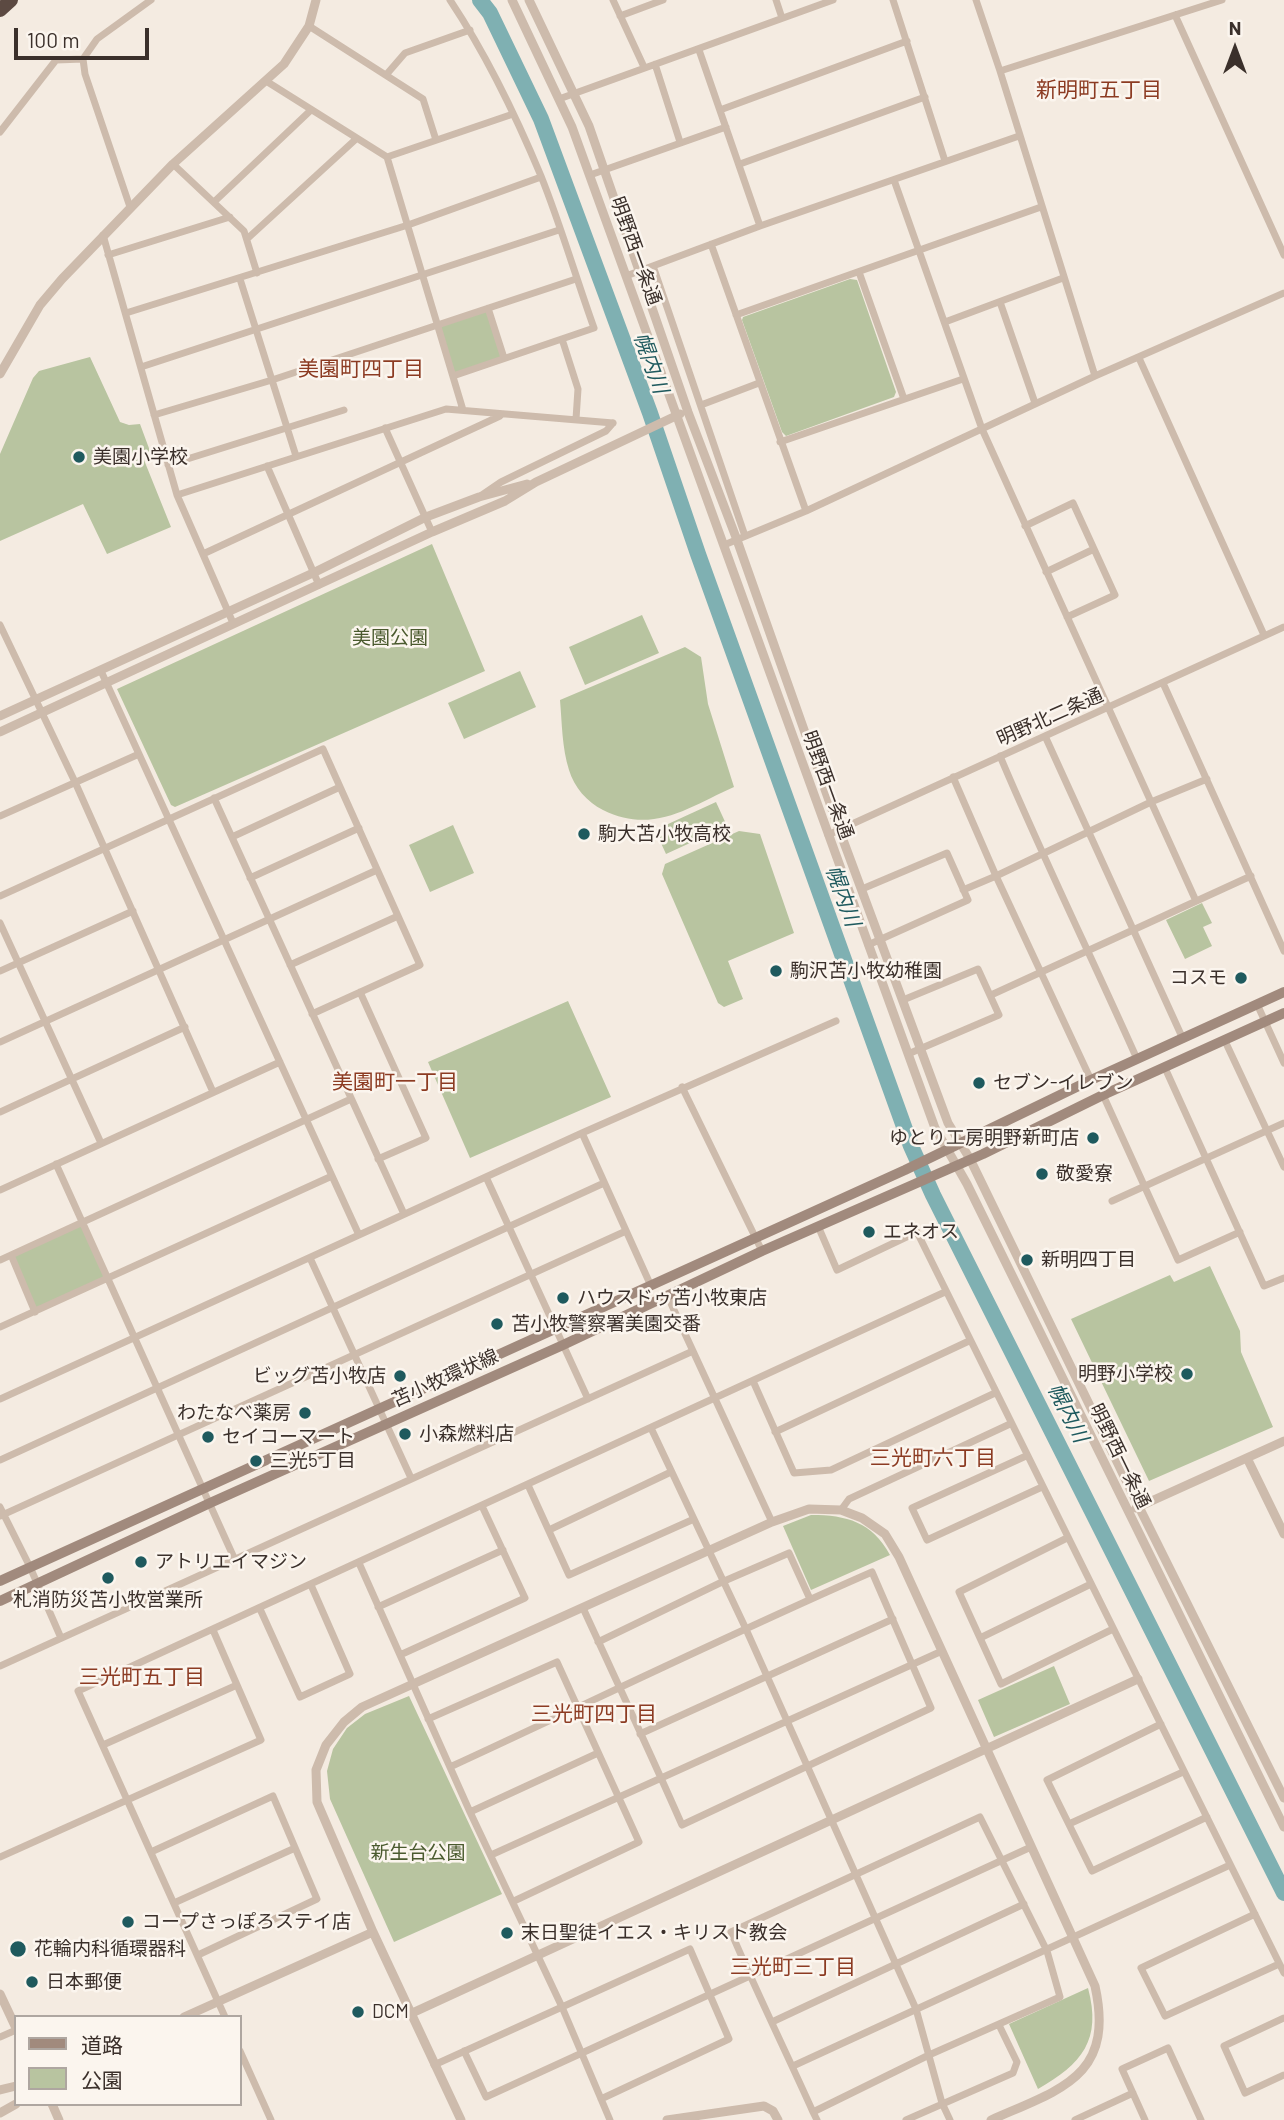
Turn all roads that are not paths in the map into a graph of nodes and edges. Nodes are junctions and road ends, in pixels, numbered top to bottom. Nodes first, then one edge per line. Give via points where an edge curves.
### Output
1 (10, 0) edge
2 (151, 0) edge
3 (316, 0) edge
4 (450, 0) edge
5 (512, 0) edge
6 (529, 0) edge
7 (613, 0) edge
8 (663, 0) edge
9 (776, 0) edge
10 (833, 0) edge
11 (893, 0) edge
12 (976, 0) edge
13 (1222, 0) edge
14 (0, 10) edge
15 (1175, 15) junction
16 (620, 16) junction
17 (782, 18) junction
18 (309, 26) junction
19 (470, 30) junction
20 (907, 41) junction
21 (699, 50) junction
22 (83, 59) junction
23 (655, 64) junction
24 (644, 67) junction
25 (1000, 71) junction
26 (386, 75) junction
27 (265, 81) junction
28 (574, 93) junction
29 (925, 97) junction
30 (559, 99) junction
31 (311, 110) junction
32 (720, 110) junction
33 (513, 114) junction
34 (726, 127) junction
35 (0, 132) edge
36 (1019, 136) junction
37 (356, 139) junction
38 (436, 140) junction
39 (680, 142) junction
40 (387, 157) junction
41 (945, 161) junction
42 (173, 164) junction
43 (740, 164) junction
44 (605, 170) junction
45 (590, 175) junction
46 (541, 177) junction
47 (894, 180) junction
48 (214, 202) junction
49 (1041, 206) junction
50 (130, 207) junction
51 (230, 217) junction
52 (408, 225) junction
53 (761, 226) junction
54 (559, 230) junction
55 (103, 235) junction
56 (247, 239) junction
57 (711, 244) junction
58 (919, 251) junction
59 (108, 255) junction
60 (1284, 255) edge
61 (653, 266) junction
62 (640, 270) junction
63 (859, 271) junction
64 (257, 273) junction
65 (423, 276) junction
66 (626, 276) junction
67 (1063, 278) junction
68 (240, 279) junction
69 (576, 279) junction
70 (1284, 293) edge
71 (1000, 302) junction
72 (488, 307) junction
73 (126, 313) junction
74 (736, 315) junction
75 (945, 322) junction
76 (437, 324) junction
77 (256, 330) junction
78 (562, 339) junction
79 (504, 358) junction
80 (1139, 358) junction
81 (141, 367) junction
82 (0, 374) edge
83 (453, 376) junction
84 (1095, 376) junction
85 (963, 379) junction
86 (272, 380) junction
87 (759, 383) junction
88 (904, 398) junction
89 (1035, 403) junction
90 (701, 405) junction
91 (344, 410) dead end
92 (463, 410) junction
93 (688, 412) junction
94 (154, 415) junction
95 (501, 415) junction
96 (673, 417) junction
97 (576, 419) junction
98 (285, 428) junction
99 (385, 428) junction
100 (982, 429) junction
101 (780, 442) junction
102 (296, 456) junction
103 (399, 463) junction
104 (168, 465) junction
105 (267, 466) junction
106 (536, 482) junction
107 (177, 495) junction
108 (479, 497) junction
109 (806, 511) junction
110 (287, 514) junction
111 (426, 517) junction
112 (1025, 526) junction
113 (432, 532) junction
114 (741, 538) junction
115 (724, 545) junction
116 (1094, 549) junction
117 (203, 555) junction
118 (1046, 572) junction
119 (313, 573) junction
120 (320, 585) junction
121 (228, 612) junction
122 (1067, 617) junction
123 (233, 623) junction
124 (0, 625) edge
125 (1284, 626) edge
126 (1264, 635) junction
127 (3, 637) edge
128 (101, 671) junction
129 (107, 683) junction
130 (1163, 683) junction
131 (36, 700) junction
132 (1108, 708) junction
133 (42, 713) junction
134 (0, 716) edge
135 (0, 732) edge
136 (1045, 736) junction
137 (139, 754) junction
138 (1000, 756) junction
139 (953, 777) junction
140 (1207, 779) junction
141 (75, 782) junction
142 (340, 787) junction
143 (214, 798) junction
144 (1151, 802) junction
145 (0, 816) edge
146 (169, 818) junction
147 (359, 828) junction
148 (839, 830) junction
149 (1088, 832) junction
150 (828, 835) junction
151 (232, 837) junction
152 (103, 848) junction
153 (1041, 853) junction
154 (377, 870) junction
155 (996, 876) junction
156 (1251, 876) junction
157 (250, 878) junction
158 (862, 889) junction
159 (963, 890) junction
160 (0, 896) edge
161 (1196, 901) junction
162 (133, 911) junction
163 (398, 916) junction
164 (269, 919) junction
165 (0, 923) edge
166 (1132, 931) junction
167 (224, 940) junction
168 (880, 940) junction
169 (868, 945) junction
170 (1089, 951) junction
171 (1284, 951) edge
172 (18, 962) junction
173 (290, 965) junction
174 (160, 969) junction
175 (0, 971) edge
176 (1042, 972) junction
177 (360, 992) junction
178 (1284, 992) edge
179 (991, 995) junction
180 (903, 1000) junction
181 (1257, 1004) junction
182 (1284, 1013) edge
183 (312, 1014) junction
184 (46, 1021) junction
185 (836, 1021) dead end
186 (1265, 1022) junction
187 (185, 1027) junction
188 (1183, 1039) junction
189 (1225, 1041) junction
190 (0, 1042) edge
191 (921, 1049) junction
192 (908, 1054) junction
193 (1137, 1059) junction
194 (280, 1062) junction
195 (1284, 1063) edge
196 (1165, 1068) junction
197 (72, 1078) junction
198 (1091, 1080) junction
199 (682, 1087) junction
200 (213, 1092) junction
201 (1103, 1095) junction
202 (351, 1099) junction
203 (0, 1112) edge
204 (306, 1120) junction
205 (1284, 1123) edge
206 (1267, 1130) junction
207 (582, 1133) junction
208 (101, 1143) junction
209 (961, 1144) junction
210 (947, 1150) junction
211 (1206, 1158) junction
212 (378, 1159) junction
213 (970, 1159) junction
214 (57, 1164) junction
215 (956, 1165) junction
216 (1284, 1167) edge
217 (332, 1176) junction
218 (486, 1177) junction
219 (604, 1183) junction
220 (1144, 1186) junction
221 (0, 1190) edge
222 (1112, 1201) dead end
223 (404, 1214) junction
224 (82, 1223) junction
225 (818, 1226) junction
226 (509, 1228) junction
227 (626, 1231) junction
228 (1240, 1232) junction
229 (359, 1235) junction
230 (755, 1238) junction
231 (762, 1251) junction
232 (11, 1255) junction
233 (310, 1258) junction
234 (0, 1260) edge
235 (531, 1274) junction
236 (1284, 1278) edge
237 (108, 1279) junction
238 (651, 1286) junction
239 (945, 1292) junction
240 (668, 1297) junction
241 (333, 1308) junction
242 (35, 1312) junction
243 (0, 1328) edge
244 (556, 1329) junction
245 (134, 1337) junction
246 (969, 1341) junction
247 (563, 1345) junction
248 (693, 1351) junction
249 (354, 1353) junction
250 (753, 1381) junction
251 (157, 1387) junction
252 (995, 1393) junction
253 (715, 1398) junction
254 (0, 1399) edge
255 (588, 1399) junction
256 (379, 1408) junction
257 (387, 1423) junction
258 (1010, 1424) junction
259 (651, 1428) junction
260 (775, 1432) junction
261 (178, 1434) junction
262 (1284, 1441) edge
263 (1026, 1456) junction
264 (1247, 1458) junction
265 (0, 1460) edge
266 (671, 1472) junction
267 (411, 1478) junction
268 (528, 1485) junction
269 (1042, 1487) junction
270 (203, 1489) junction
271 (209, 1503) junction
272 (482, 1506) junction
273 (1139, 1507) junction
274 (841, 1510) junction
275 (1128, 1512) junction
276 (1, 1513) edge
277 (1280, 1516) edge
278 (694, 1519) junction
279 (772, 1522) junction
280 (549, 1530) junction
281 (1284, 1534) edge
282 (1067, 1538) junction
283 (503, 1550) junction
284 (708, 1552) junction
285 (235, 1560) junction
286 (359, 1563) junction
287 (30, 1567) junction
288 (0, 1581) edge
289 (722, 1582) junction
290 (37, 1584) junction
291 (1091, 1584) junction
292 (311, 1585) junction
293 (810, 1599) junction
294 (0, 1601) edge
295 (379, 1607) junction
296 (583, 1608) junction
297 (260, 1609) junction
298 (893, 1619) junction
299 (745, 1628) junction
300 (1113, 1629) junction
301 (213, 1630) junction
302 (61, 1638) junction
303 (980, 1638) junction
304 (598, 1642) junction
305 (942, 1651) junction
306 (400, 1655) junction
307 (912, 1663) junction
308 (0, 1666) edge
309 (766, 1676) junction
310 (1138, 1679) junction
311 (413, 1684) junction
312 (237, 1685) junction
313 (619, 1688) junction
314 (578, 1708) junction
315 (428, 1719) junction
316 (786, 1720) junction
317 (1161, 1724) junction
318 (639, 1734) junction
319 (103, 1745) junction
320 (987, 1750) junction
321 (598, 1752) junction
322 (450, 1767) junction
323 (806, 1768) junction
324 (1183, 1772) junction
325 (661, 1778) junction
326 (619, 1798) junction
327 (1284, 1798) edge
328 (127, 1801) junction
329 (470, 1812) junction
330 (1207, 1817) junction
331 (831, 1819) junction
332 (1069, 1824) junction
333 (1284, 1827) edge
334 (1031, 1847) junction
335 (295, 1848) junction
336 (151, 1852) junction
337 (491, 1856) junction
338 (0, 1857) edge
339 (1002, 1860) junction
340 (1230, 1865) junction
341 (855, 1873) junction
342 (514, 1901) junction
343 (174, 1903) junction
344 (1024, 1905) junction
345 (1255, 1914) junction
346 (874, 1918) junction
347 (373, 1932) junction
348 (1075, 1938) junction
349 (1047, 1951) junction
350 (538, 1954) junction
351 (198, 1955) junction
352 (896, 1964) junction
353 (1279, 1964) junction
354 (1284, 1973) edge
355 (749, 1975) junction
356 (0, 1994) edge
357 (710, 1994) junction
358 (218, 2001) junction
359 (562, 2007) junction
360 (916, 2009) junction
361 (410, 2014) junction
362 (188, 2015) edge
363 (224, 2015) edge
364 (1284, 2018) edge
365 (772, 2022) junction
366 (14, 2025) edge
367 (999, 2025) junction
368 (464, 2051) junction
369 (582, 2053) junction
370 (242, 2055) edge
371 (929, 2055) junction
372 (433, 2065) junction
373 (793, 2066) junction
374 (1284, 2075) edge
375 (1133, 2093) junction
376 (601, 2099) junction
377 (942, 2103) junction
378 (813, 2112) junction
379 (706, 2117) edge
380 (271, 2120) edge
381 (461, 2120) edge
382 (610, 2120) edge
383 (667, 2120) edge
384 (778, 2120) edge
385 (817, 2120) edge
386 (906, 2120) edge
387 (950, 2120) edge
388 (991, 2120) edge
389 (1075, 2120) edge
390 (1145, 2120) edge
391 (1201, 2120) edge

1 - 14 highway
2 - 22 street via 96,39
3 - 18 street
4 - 19 street
5 - 30 street, 明野西一条通
6 - 28 street, 明野西一条通
7 - 16 street
8 - 16 street
9 - 17 street
10 - 17 street
11 - 20 street
12 - 25 street
13 - 15 street
15 - 25 street
15 - 60 street
16 - 24 street
17 - 21 street
18 - 26 street
18 - 27 street via 284,64
19 - 26 street via 405,53
19 - 33 street
20 - 29 street
20 - 32 street
21 - 23 street
21 - 32 street
22 - 35 street via 56,60
22 - 50 street
23 - 24 street
23 - 39 street
24 - 28 street
25 - 36 street
26 - 38 street via 423,99
27 - 31 street
27 - 42 street
28 - 30 street
28 - 44 street, 明野西一条通
29 - 41 street
29 - 43 street
30 - 45 street, 明野西一条通
31 - 37 street
31 - 48 street
32 - 34 street
33 - 38 street
33 - 46 street
34 - 39 street
34 - 43 street
36 - 41 street
36 - 49 street
37 - 40 street
37 - 56 street
38 - 40 street
39 - 44 street
40 - 52 street
41 - 47 street
42 - 48 street
42 - 50 street
43 - 53 street
44 - 45 street
44 - 62 street, 明野西一条通
45 - 66 street, 明野西一条通
46 - 52 street
46 - 54 street
47 - 53 street
47 - 58 street
48 - 51 street
49 - 58 street
49 - 67 street
50 - 55 street
51 - 56 street
51 - 59 street
52 - 64 street
52 - 65 street
53 - 57 street
54 - 65 street
54 - 69 street
55 - 59 street
55 - 82 street via 40,305
56 - 64 street
57 - 61 street
57 - 74 street
58 - 63 street
58 - 75 street
59 - 73 street
61 - 62 street
61 - 90 street
62 - 66 street
62 - 93 street, 明野西一条通
63 - 74 street
63 - 88 street
64 - 68 street
65 - 76 street
65 - 77 street
66 - 96 street, 明野西一条通
67 - 71 street
67 - 84 street
68 - 73 street
68 - 77 street
69 - 72 street
69 - 78 street via 594,328
70 - 80 street
71 - 75 street
71 - 89 street
72 - 76 street
72 - 79 street
73 - 81 street
74 - 87 street
75 - 85 street
76 - 83 street
76 - 86 street
77 - 81 street
77 - 86 street
78 - 79 street
78 - 97 street via 578,389
79 - 83 street
80 - 84 street
80 - 126 street
81 - 94 street
83 - 92 street
84 - 89 street
85 - 88 street
85 - 100 street
86 - 94 street
86 - 98 street
87 - 90 street
87 - 101 street
88 - 101 street
89 - 100 street
90 - 114 street
91 - 98 street
92 - 95 street
92 - 99 street via 446,409
93 - 96 street
93 - 114 street, 明野西一条通
94 - 104 street
95 - 97 street
95 - 103 street
96 - 106 street
96 - 115 street, 明野西一条通
97 - 108 street via 613,423 606,431
98 - 102 street
98 - 104 street
99 - 102 street
99 - 103 street
100 - 109 street
100 - 112 street
101 - 109 street
102 - 105 street
103 - 110 street
103 - 111 street
104 - 107 street
105 - 107 street
105 - 110 street
106 - 108 street
106 - 113 street via 505,501
107 - 117 street
108 - 111 street
109 - 114 street
110 - 117 street
110 - 119 street
111 - 113 street
111 - 119 street
112 - 116 street via 1073,503
112 - 118 street
113 - 120 street
114 - 115 street
114 - 148 street, 明野西一条通
115 - 150 street, 明野西一条通
116 - 118 street
116 - 122 street via 1115,595
117 - 121 street
118 - 122 street
119 - 120 street
119 - 121 street
120 - 123 street
121 - 123 street
121 - 128 street
122 - 132 street
123 - 129 street
124 - 127 street
125 - 126 street, 明野北二条通
126 - 130 street, 明野北二条通
127 - 131 street
128 - 129 street
128 - 131 street
129 - 133 street
129 - 137 street
130 - 132 street, 明野北二条通
130 - 140 street
131 - 133 street
131 - 134 street
132 - 136 street, 明野北二条通
132 - 144 street
133 - 135 street
133 - 141 street
136 - 138 street, 明野北二条通
136 - 149 street
137 - 141 street
137 - 146 street
138 - 139 street, 明野北二条通
138 - 153 street
139 - 148 street, 明野北二条通
139 - 155 street
140 - 144 street
140 - 156 street
141 - 145 street
141 - 152 street
142 - 143 street via 323,749
142 - 147 street
142 - 151 street
143 - 146 street
143 - 151 street
144 - 149 street
144 - 161 street
146 - 152 street
146 - 167 street
147 - 154 street
147 - 157 street
148 - 150 street, 明野北二条通
148 - 158 street, 明野西一条通
149 - 153 street
149 - 166 street
150 - 169 street, 明野西一条通
151 - 157 street
152 - 160 street
152 - 162 street
153 - 155 street
153 - 170 street
154 - 163 street
154 - 164 street
155 - 159 street
155 - 176 street
156 - 161 street
156 - 171 street
157 - 164 street
158 - 159 street via 947,853
158 - 168 street, 明野西一条通
159 - 168 street via 968,900
161 - 166 street
162 - 172 street
162 - 174 street
163 - 173 street
163 - 177 street via 420,965
164 - 167 street
164 - 173 street
165 - 172 street
166 - 170 street
166 - 188 street
167 - 174 street
167 - 194 street
168 - 169 street
168 - 180 street, 明野西一条通
169 - 192 street, 明野西一条通
170 - 176 street
170 - 193 street
172 - 175 street
172 - 184 street
173 - 183 street
174 - 184 street
174 - 187 street
176 - 179 street
176 - 198 street
177 - 183 street
177 - 212 street via 426,1138
178 - 181 main road, 苫小牧環状線
179 - 180 street via 978,969
179 - 191 street via 999,1015
180 - 191 street, 明野西一条通
181 - 186 street
181 - 188 main road, 苫小牧環状線
182 - 186 main road, 苫小牧環状線
183 - 202 street
184 - 190 street
184 - 197 street
185 - 199 street
186 - 189 main road, 苫小牧環状線
186 - 195 street
187 - 197 street
187 - 200 street
188 - 193 main road, 苫小牧環状線
189 - 196 main road, 苫小牧環状線
189 - 206 street
191 - 192 street
191 - 209 street, 明野西一条通 via 948,1123
192 - 210 street, 明野西一条通
193 - 198 main road, 苫小牧環状線
194 - 200 street
194 - 204 street
196 - 201 main road, 苫小牧環状線
196 - 211 street
197 - 203 street
197 - 208 street
198 - 209 main road, 苫小牧環状線
199 - 207 street
199 - 230 street
200 - 208 street
201 - 213 main road, 苫小牧環状線
201 - 220 street
202 - 204 street
202 - 212 street
204 - 217 street
204 - 224 street
205 - 206 street
206 - 211 street
206 - 216 street
207 - 218 street
207 - 219 street
208 - 214 street
209 - 210 main road, 苫小牧環状線
209 - 213 street, 明野西一条通
210 - 215 street, 明野西一条通
210 - 230 main road, 苫小牧環状線
211 - 220 street
211 - 228 street
212 - 223 street
213 - 215 main road, 苫小牧環状線
213 - 273 street, 明野西一条通
214 - 221 street
214 - 224 street
215 - 225 main road, 苫小牧環状線
215 - 275 street, 明野西一条通
217 - 229 street
217 - 237 street
218 - 223 street
218 - 226 street
219 - 226 street
219 - 227 street
220 - 222 street
220 - 228 street via 1178,1260
223 - 229 street
224 - 232 street
224 - 237 street
225 - 231 main road, 苫小牧環状線
225 - 239 street via 837,1270 917,1232
226 - 235 street
226 - 241 street
227 - 235 street
227 - 238 street
228 - 236 street via 1264,1286
229 - 233 street
230 - 231 street
230 - 238 main road, 苫小牧環状線
231 - 240 main road, 苫小牧環状線
232 - 234 street
232 - 242 street
233 - 241 street
233 - 245 street
235 - 244 street
235 - 249 street
237 - 242 street
237 - 245 street
238 - 244 main road, 苫小牧環状線
239 - 246 street
239 - 250 street
240 - 247 main road, 苫小牧環状線
240 - 248 street
241 - 249 street
241 - 251 street
242 - 243 street
244 - 247 street
244 - 256 main road, 苫小牧環状線
245 - 251 street
245 - 254 street
246 - 252 street
246 - 260 street
247 - 255 street
247 - 257 main road, 苫小牧環状線
248 - 253 street
248 - 255 street
249 - 256 street
249 - 261 street
250 - 253 street
250 - 260 street
251 - 261 street
251 - 265 street
252 - 258 street
252 - 260 street via 831,1470 794,1473
253 - 259 street
253 - 279 street
255 - 267 street
256 - 257 street
256 - 270 main road, 苫小牧環状線
257 - 267 street
257 - 271 main road, 苫小牧環状線
258 - 263 street
258 - 274 street via 849,1499
259 - 266 street
259 - 268 street
261 - 270 street
261 - 276 street
262 - 264 street
263 - 269 street
263 - 269 street via 912,1508 927,1540
264 - 273 street
264 - 277 street
266 - 278 street
266 - 280 street
267 - 285 street
268 - 272 street
268 - 280 street
269 - 282 street
270 - 271 street
270 - 287 main road, 苫小牧環状線
271 - 285 street
271 - 290 main road, 苫小牧環状線
272 - 283 street
272 - 286 street
273 - 275 street
273 - 327 street, 明野西一条通
274 - 279 street via 809,1509
274 - 305 street via 885,1534
275 - 333 street, 明野西一条通
276 - 287 street
277 - 281 street
278 - 280 street via 569,1575
278 - 284 street
279 - 284 street
282 - 291 street
282 - 303 street via 958,1592
283 - 295 street
283 - 306 street via 525,1598
284 - 289 street
284 - 296 street
285 - 302 street
286 - 292 street
286 - 295 street
287 - 288 main road, 苫小牧環状線
287 - 290 street
289 - 293 street via 789,1553
289 - 299 street
289 - 304 street
290 - 294 main road, 苫小牧環状線
290 - 302 street
291 - 300 street
291 - 303 street
292 - 297 street
292 - 297 street via 350,1674 300,1697
293 - 298 street via 872,1572
293 - 299 street
295 - 306 street
296 - 304 street
296 - 311 street
297 - 301 street
298 - 307 street
298 - 309 street
299 - 309 street
299 - 313 street
300 - 303 street via 1001,1684
300 - 310 street
301 - 312 street
301 - 319 street via 78,1691
302 - 308 street
304 - 313 street
305 - 307 street
305 - 320 street
306 - 311 street
307 - 316 street
307 - 323 street via 931,1708
309 - 316 street
309 - 318 street
310 - 317 street
310 - 320 street
311 - 315 street
311 - 347 street via 362,1707 344,1722 326,1745 316,1770 317,1802
312 - 319 street
312 - 328 street via 261,1740
313 - 314 street
313 - 318 street
314 - 315 street via 557,1662
314 - 321 street
314 - 322 street
315 - 322 street
316 - 323 street
316 - 325 street
317 - 324 street
317 - 332 street via 1047,1780
318 - 325 street
319 - 328 street
320 - 331 street
320 - 334 street
321 - 326 street
321 - 329 street
322 - 329 street
323 - 325 street via 682,1825
323 - 331 street
324 - 330 street
324 - 332 street
325 - 326 street
326 - 337 street
326 - 342 street via 639,1842
328 - 336 street
328 - 338 street
329 - 337 street
330 - 332 street via 1091,1871
330 - 340 street
331 - 341 street
331 - 350 street
334 - 339 street
334 - 348 street
335 - 336 street via 273,1796
335 - 343 street
335 - 351 street via 317,1899
336 - 343 street
337 - 342 street
339 - 341 street via 980,1817
339 - 344 street
339 - 346 street
340 - 345 street
340 - 348 street
341 - 346 street
341 - 355 street via 731,1932
342 - 350 street
343 - 351 street
344 - 349 street
344 - 352 street
345 - 353 street
345 - 353 street via 1141,1968 1165,2016
346 - 352 street
346 - 355 street
347 - 358 street
347 - 361 street
348 - 349 street
348 - 388 street via 1100,2010 1100,2035 1089,2061 1058,2090
349 - 360 street
349 - 367 street via 1060,1997
350 - 359 street
350 - 361 street
351 - 358 street
352 - 360 street
352 - 365 street
353 - 354 street
355 - 357 street
355 - 365 street
356 - 366 street
357 - 359 street via 690,1950
357 - 369 street
357 - 376 street via 729,2039
358 - 362 street
358 - 363 street
359 - 368 street
359 - 369 street
360 - 371 street
360 - 373 street
361 - 372 street
364 - 374 street via 1224,2046 1245,2093
365 - 373 street
367 - 371 street
367 - 377 street via 1017,2062 1013,2073
368 - 369 street via 486,2097
368 - 372 street
369 - 376 street
370 - 380 street
371 - 377 street
371 - 378 street
372 - 381 street
373 - 378 street
375 - 389 street
375 - 390 street
375 - 391 street via 1122,2069 1168,2048
376 - 382 street
377 - 386 street
377 - 387 street
378 - 385 street
379 - 383 street
379 - 384 street via 764,2106

